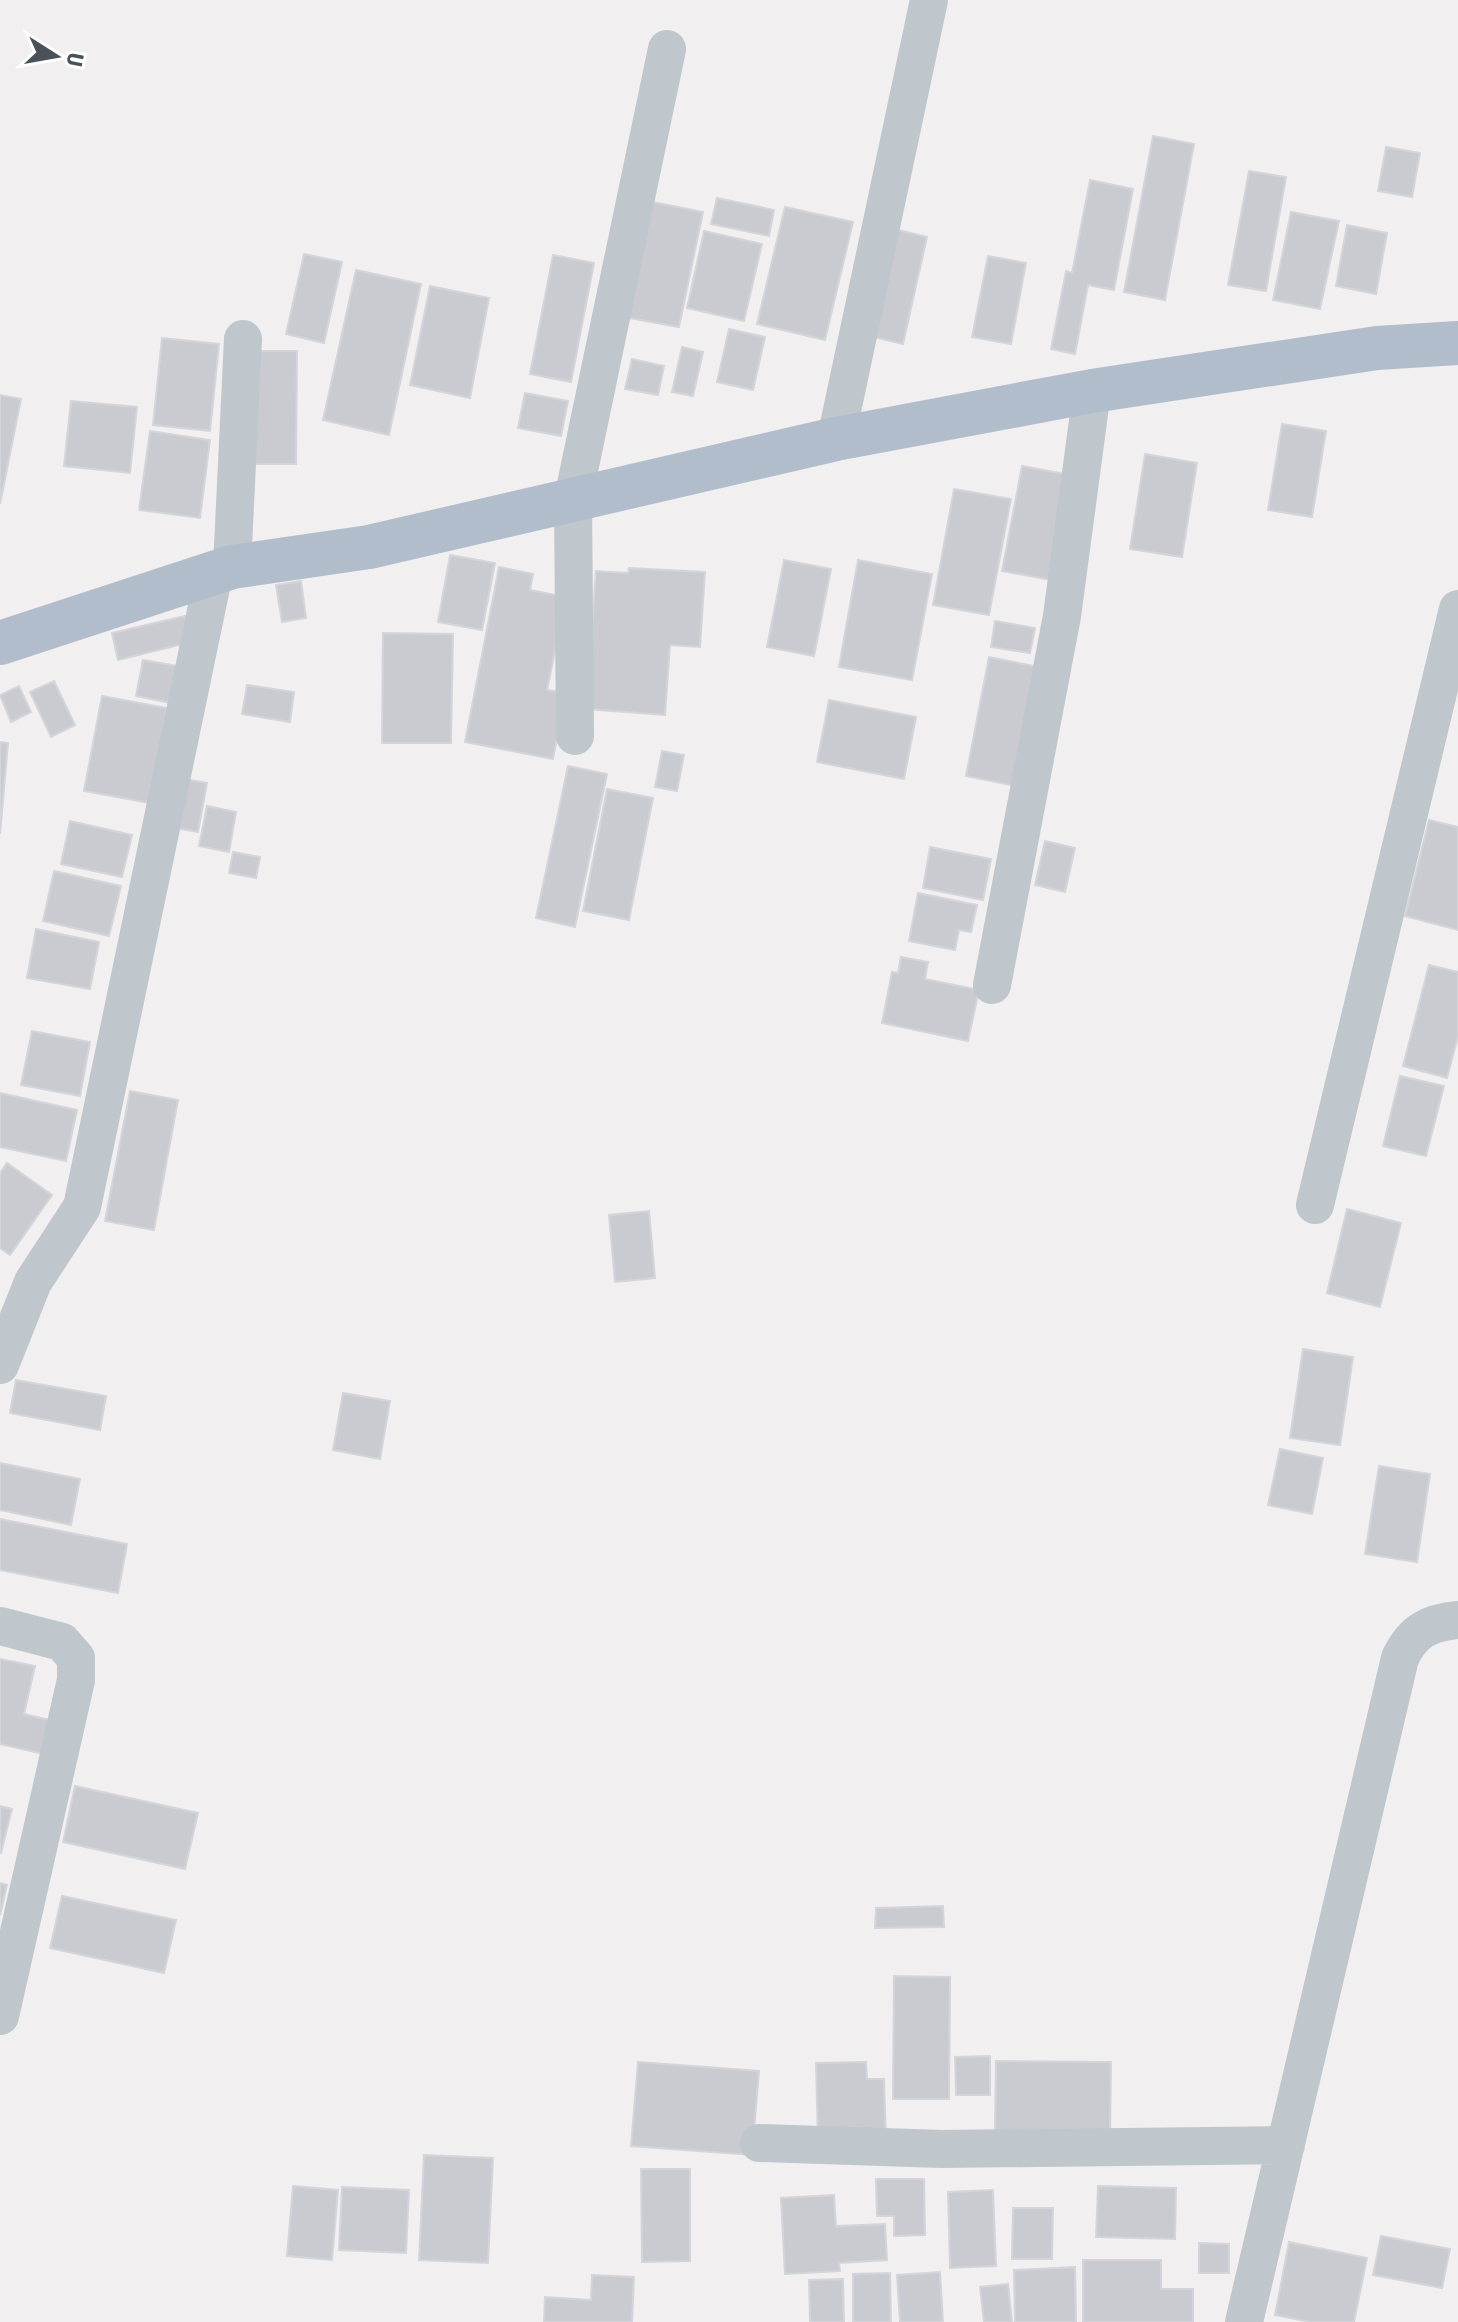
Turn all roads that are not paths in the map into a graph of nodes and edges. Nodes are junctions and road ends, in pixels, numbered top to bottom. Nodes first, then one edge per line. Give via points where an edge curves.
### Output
1 (929, 0) edge
2 (667, 49) dead end
3 (243, 339) dead end
4 (1458, 343) edge
5 (1092, 391) junction
6 (836, 439) junction
7 (573, 499) junction
8 (223, 570) junction
9 (1458, 609) edge
10 (0, 643) edge
11 (575, 736) dead end
12 (992, 985) dead end
13 (1315, 1205) dead end
14 (0, 1365) edge
15 (1458, 1620) edge
16 (0, 1626) edge
17 (0, 2016) edge
18 (759, 2143) dead end
19 (1286, 2145) junction
20 (1244, 2322) edge

1 - 6 street
2 - 7 street
3 - 8 street
4 - 5 main road via 1377,348
5 - 6 main road
5 - 12 street via 1062,616
6 - 7 main road
7 - 8 main road via 369,547
7 - 11 street
8 - 10 main road
8 - 14 street via 82,1207 33,1282
9 - 13 street
15 - 19 street via 1433,1622 1410,1637 1400,1658
16 - 17 street via 62,1642 76,1658 76,1680
18 - 19 street via 942,2149
19 - 20 street

